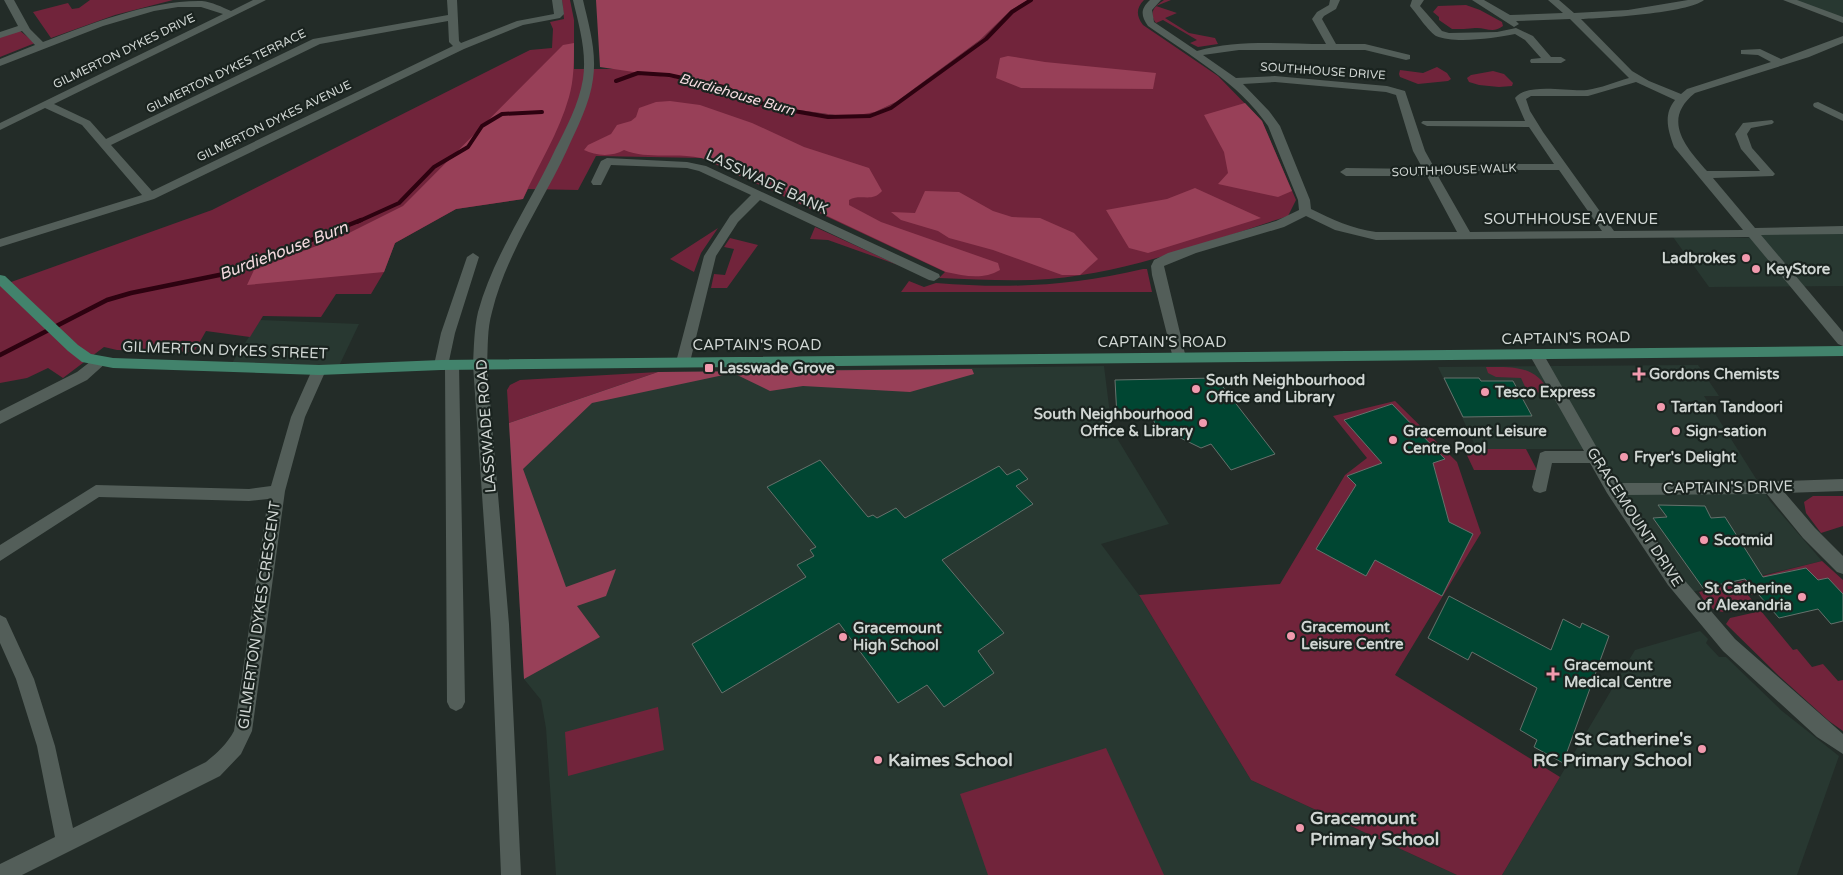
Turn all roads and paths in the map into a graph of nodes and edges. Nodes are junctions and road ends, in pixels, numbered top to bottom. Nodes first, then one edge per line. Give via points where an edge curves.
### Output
1 (9, 0) edge
2 (261, 0) edge
3 (452, 0) edge
4 (557, 0) edge
5 (578, 0) edge
6 (1156, 0) edge
7 (1335, 0) edge
8 (1419, 0) edge
9 (1477, 0) edge
10 (1553, 0) edge
11 (1699, 0) edge
12 (1788, 0) edge
13 (193, 2) edge
14 (230, 14) junction
15 (1572, 15) junction
16 (452, 17) junction
17 (1508, 18) junction
18 (1843, 20) edge
19 (24, 27) junction
20 (1516, 32) junction
21 (0, 35) edge
22 (1843, 39) edge
23 (42, 46) junction
24 (460, 47) junction
25 (1333, 47) junction
26 (1745, 52) dead end
27 (1197, 54) junction
28 (1406, 57) dead end
29 (1561, 60) dead end
30 (1535, 61) dead end
31 (1549, 61) junction
32 (0, 63) edge
33 (1780, 63) junction
34 (1636, 79) junction
35 (1234, 81) junction
36 (1681, 98) junction
37 (44, 104) junction
38 (1818, 105) dead end
39 (1843, 118) edge
40 (1768, 122) dead end
41 (1427, 123) dead end
42 (1533, 124) junction
43 (0, 128) edge
44 (104, 144) junction
45 (1562, 167) junction
46 (1346, 172) dead end
47 (1431, 173) junction
48 (1704, 175) junction
49 (597, 182) dead end
50 (758, 195) junction
51 (150, 196) junction
52 (1305, 211) junction
53 (1843, 230) edge
54 (1753, 233) junction
55 (1611, 235) junction
56 (1466, 236) junction
57 (0, 243) edge
58 (473, 257) dead end
59 (928, 277) dead end
60 (0, 279) edge
61 (1843, 341) edge
62 (1843, 351) edge
63 (1536, 354) junction
64 (1179, 358) junction
65 (100, 362) junction
66 (683, 362) junction
67 (447, 365) junction
68 (480, 365) junction
69 (319, 370) junction
70 (0, 418) edge
71 (1595, 457) junction
72 (1843, 485) edge
73 (1540, 487) dead end
74 (1771, 487) junction
75 (1613, 489) junction
76 (277, 492) junction
77 (0, 554) edge
78 (1843, 567) edge
79 (0, 623) edge
80 (456, 702) dead end
81 (1843, 745) edge
82 (66, 842) junction
83 (0, 875) edge
84 (511, 875) edge

1 - 19 street
2 - 14 street, GILMERTON DYKES DRIVE
3 - 16 street
4 - 24 street, GILMERTON DYKES AVENUE via 557,16 520,23
5 - 68 street, LASSWADE ROAD via 588,54 586,90 560,154 506,257 491,294 482,333
6 - 27 street via 1147,8 1148,20 1155,28
7 - 25 street via 1333,7 1317,19
8 - 20 street via 1415,6 1434,31 1444,35
9 - 17 street
10 - 15 street
11 - 15 street via 1657,9
12 - 18 street
13 - 14 street
13 - 23 street via 132,14
14 - 37 street, GILMERTON DYKES DRIVE
15 - 17 street
15 - 34 street
16 - 24 street via 454,42
16 - 44 street, GILMERTON DYKES TERRACE via 317,41
17 - 20 street via 1518,29
19 - 21 street
19 - 23 street
20 - 31 street via 1529,38
22 - 33 street
23 - 32 street
24 - 51 street, GILMERTON DYKES AVENUE
25 - 27 street via 1239,47
25 - 28 street via 1372,48
26 - 33 street via 1763,49
27 - 35 street
29 - 31 street
30 - 31 street
33 - 36 street via 1700,87
34 - 36 street
34 - 42 street via 1588,93 1525,94 1520,102
35 - 47 street, SOUTHHOUSE DRIVE via 1275,79 1395,90 1403,96 1419,151
35 - 52 street via 1274,126 1304,200
36 - 48 street via 1672,114 1673,129 1680,147
37 - 43 street, GILMERTON DYKES DRIVE
37 - 44 street via 82,120
38 - 39 street
40 - 48 street via 1747,125 1741,134 1747,149 1769,174
41 - 42 street
42 - 45 street
44 - 51 street
45 - 47 street, SOUTHHOUSE WALK via 1485,167
45 - 55 street
46 - 47 street, SOUTHHOUSE WALK
47 - 56 street, SOUTHHOUSE DRIVE
48 - 54 street
49 - 50 street, LASSWADE BANK via 607,161 687,165 702,168
50 - 59 street, LASSWADE BANK
50 - 66 street via 734,218 710,256
51 - 57 street, GILMERTON DYKES AVENUE
52 - 56 street, SOUTHHOUSE AVENUE via 1362,234
52 - 64 street via 1294,219 1159,262 1158,275
53 - 54 street, SOUTHHOUSE AVENUE
54 - 55 street, SOUTHHOUSE AVENUE
54 - 61 street
55 - 56 street, SOUTHHOUSE AVENUE
58 - 67 street, LASSWADE ROAD via 448,333
60 - 65 main road, GILMERTON DYKES STREET via 73,348
62 - 63 main road, CAPTAIN'S ROAD
63 - 64 main road, CAPTAIN'S ROAD
63 - 71 street, GRACEMOUNT DRIVE
64 - 66 main road, CAPTAIN'S ROAD
65 - 69 main road, GILMERTON DYKES STREET
65 - 70 street via 82,376
66 - 68 main road, CAPTAIN'S ROAD
67 - 68 main road, GILMERTON DYKES STREET
67 - 69 main road, GILMERTON DYKES STREET
67 - 80 street, LASSWADE ROAD
68 - 84 street, LASSWADE ROAD via 500,624
69 - 76 street, GILMERTON DYKES CRESCENT via 298,417
71 - 73 street via 1545,457
71 - 75 street, GRACEMOUNT DRIVE
72 - 74 street, CAPTAIN'S DRIVE
74 - 75 street, CAPTAIN'S DRIVE
74 - 78 street via 1808,533
75 - 81 street, GRACEMOUNT DRIVE via 1674,580 1708,622 1746,661
76 - 77 street via 249,495 96,491
76 - 82 street, GILMERTON DYKES CRESCENT via 243,732 238,744 213,769
79 - 82 street via 25,679 46,746
82 - 83 street, GILMERTON DYKES CRESCENT

